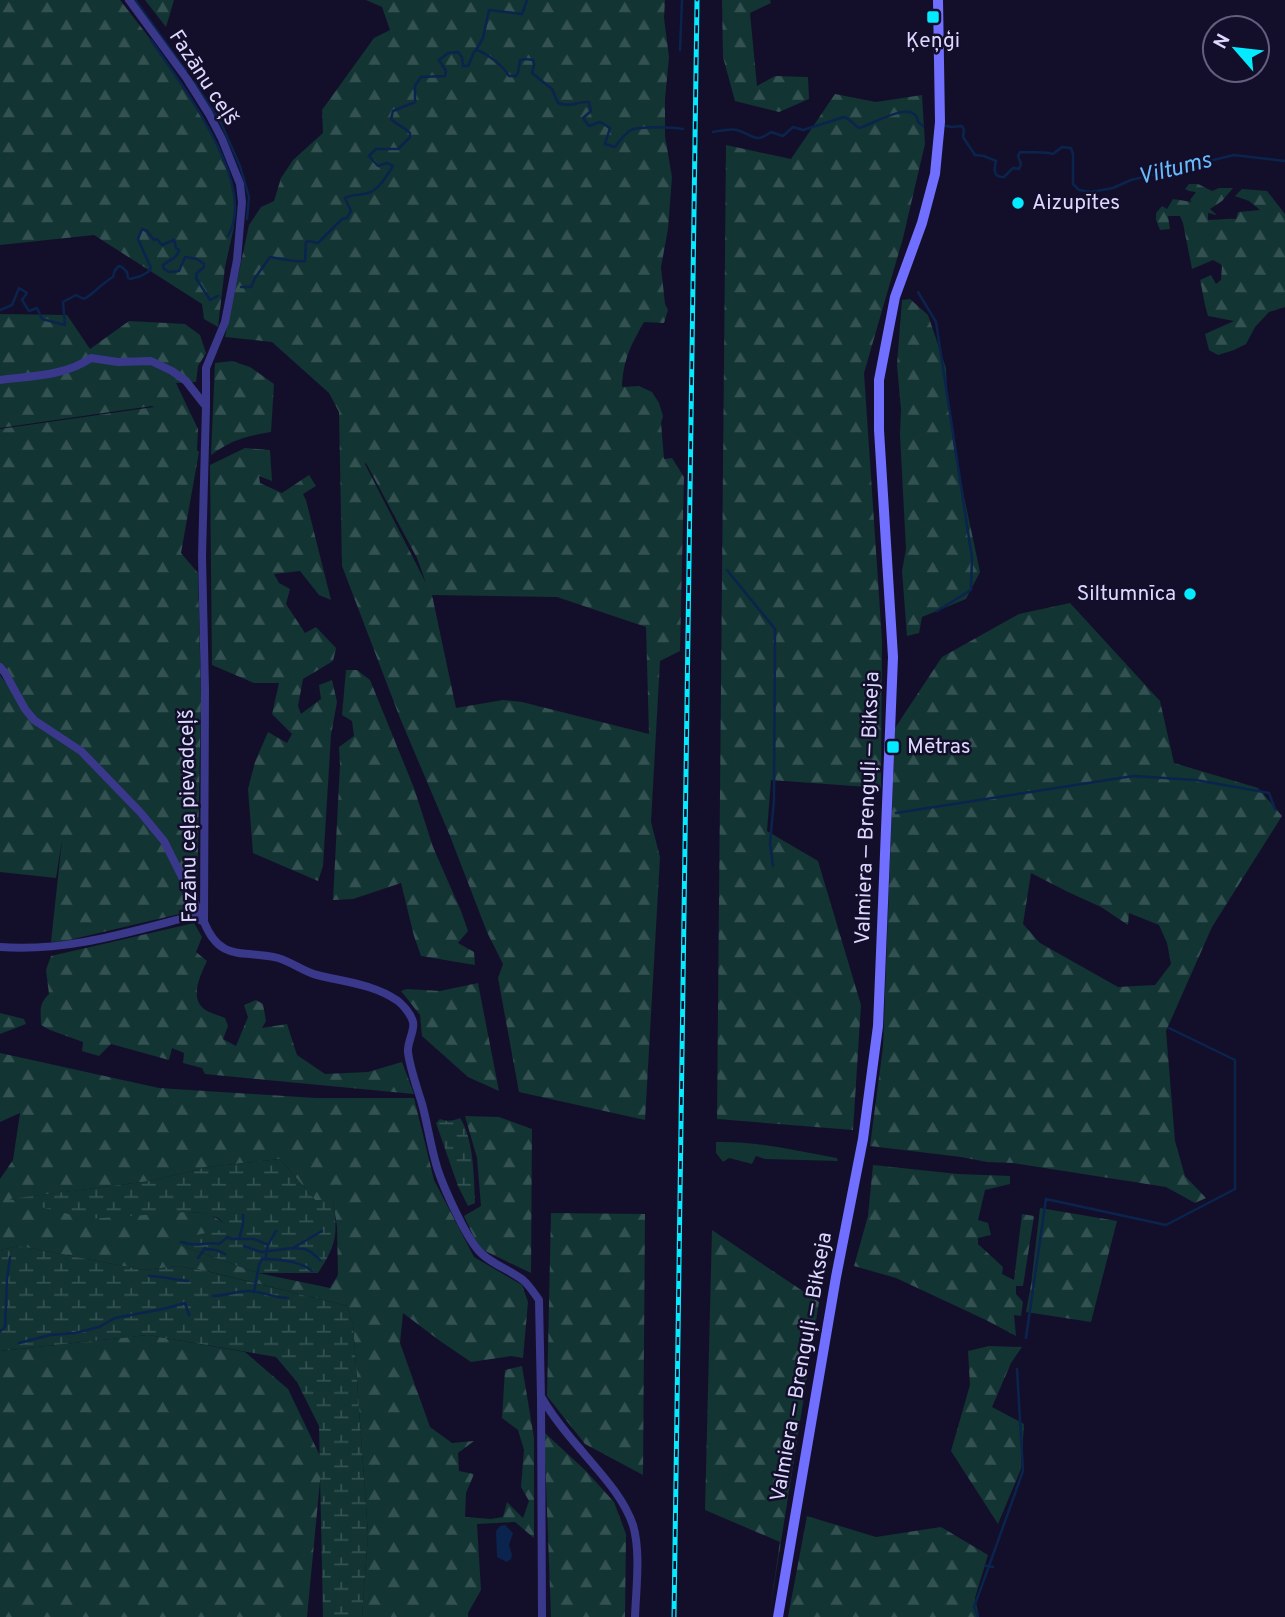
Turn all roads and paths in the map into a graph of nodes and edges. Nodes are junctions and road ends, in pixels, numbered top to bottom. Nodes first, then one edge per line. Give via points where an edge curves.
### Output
1 (129, 0) edge
2 (938, 0) edge
3 (216, 344) joint
4 (0, 380) edge
5 (206, 407) junction
6 (0, 667) edge
7 (204, 922) junction
8 (0, 947) edge
9 (541, 1398) junction
10 (542, 1617) edge
11 (635, 1617) edge
12 (778, 1617) edge

1 - 3 street, Fazānu ceļš via 209,114 240,184 237,260
2 - 12 main road, Valmiera — Brenguļi — Bikseja via 940,122 935,174 895,297 879,380 893,657 878,1026 863,1139
3 - 5 street, Fazānu ceļa pievadceļš via 206,368
4 - 5 street via 63,372 91,358 151,361 186,381
5 - 7 street, Fazānu ceļa pievadceļš
6 - 7 street via 34,720 81,751 164,841
7 - 8 street via 188,917 73,945
7 - 9 street, Fazānu ceļa pievadceļš via 215,942 235,954 265,955 314,975 364,985 400,1002 411,1016 414,1024 408,1055 435,1164 474,1246 522,1279 539,1300
9 - 10 street, Fazānu ceļa pievadceļš
9 - 11 street via 626,1510 637,1559

